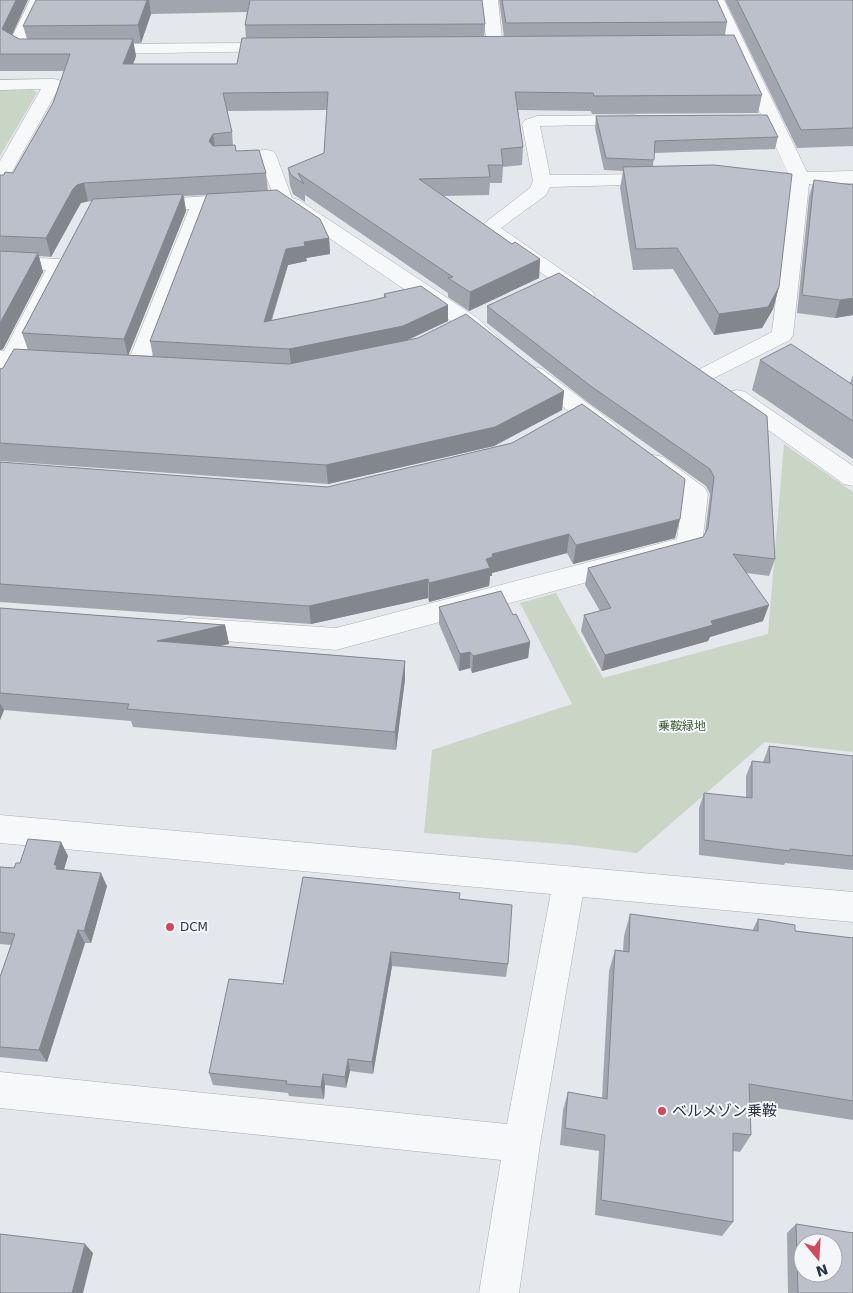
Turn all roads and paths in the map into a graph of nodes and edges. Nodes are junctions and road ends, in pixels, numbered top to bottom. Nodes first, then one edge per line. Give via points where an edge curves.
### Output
1 (38, 0) edge
2 (490, 0) edge
3 (716, 0) edge
4 (495, 46) junction
5 (515, 46) edge
6 (476, 47) edge
7 (289, 48) edge
8 (63, 49) edge
9 (83, 49) edge
10 (0, 84) edge
11 (655, 120) edge
12 (753, 120) edge
13 (772, 120) junction
14 (222, 158) edge
15 (0, 177) edge
16 (853, 177) edge
17 (800, 178) junction
18 (740, 179) edge
19 (681, 180) edge
20 (542, 181) junction
21 (268, 199) junction
22 (201, 202) junction
23 (127, 207) edge
24 (0, 262) edge
25 (600, 305) edge
26 (476, 318) junction
27 (443, 334) edge
28 (6, 358) edge
29 (70, 361) edge
30 (138, 364) edge
31 (0, 381) edge
32 (853, 478) edge
33 (168, 626) edge
34 (0, 830) edge
35 (569, 882) junction
36 (853, 907) edge
37 (0, 1090) edge
38 (522, 1144) junction
39 (499, 1293) edge

1 - 8 street via 16,45 24,50
2 - 4 street
3 - 13 street via 730,46
4 - 5 street
4 - 6 street
7 - 9 street
10 - 15 street via 53,84
11 - 20 street via 537,121 531,124
12 - 13 street
13 - 17 street
14 - 21 street via 267,155
16 - 17 street
17 - 18 street
17 - 32 street via 782,335 697,370
19 - 20 street
20 - 25 street via 539,191 488,228 551,282
21 - 22 street
21 - 26 street
22 - 23 street
22 - 30 street
24 - 28 street via 63,257
26 - 27 street
26 - 33 street via 573,416 631,447 696,494 689,545 336,640
28 - 29 street
28 - 31 street
34 - 35 street
35 - 36 street
35 - 38 street
37 - 38 street
38 - 39 street

